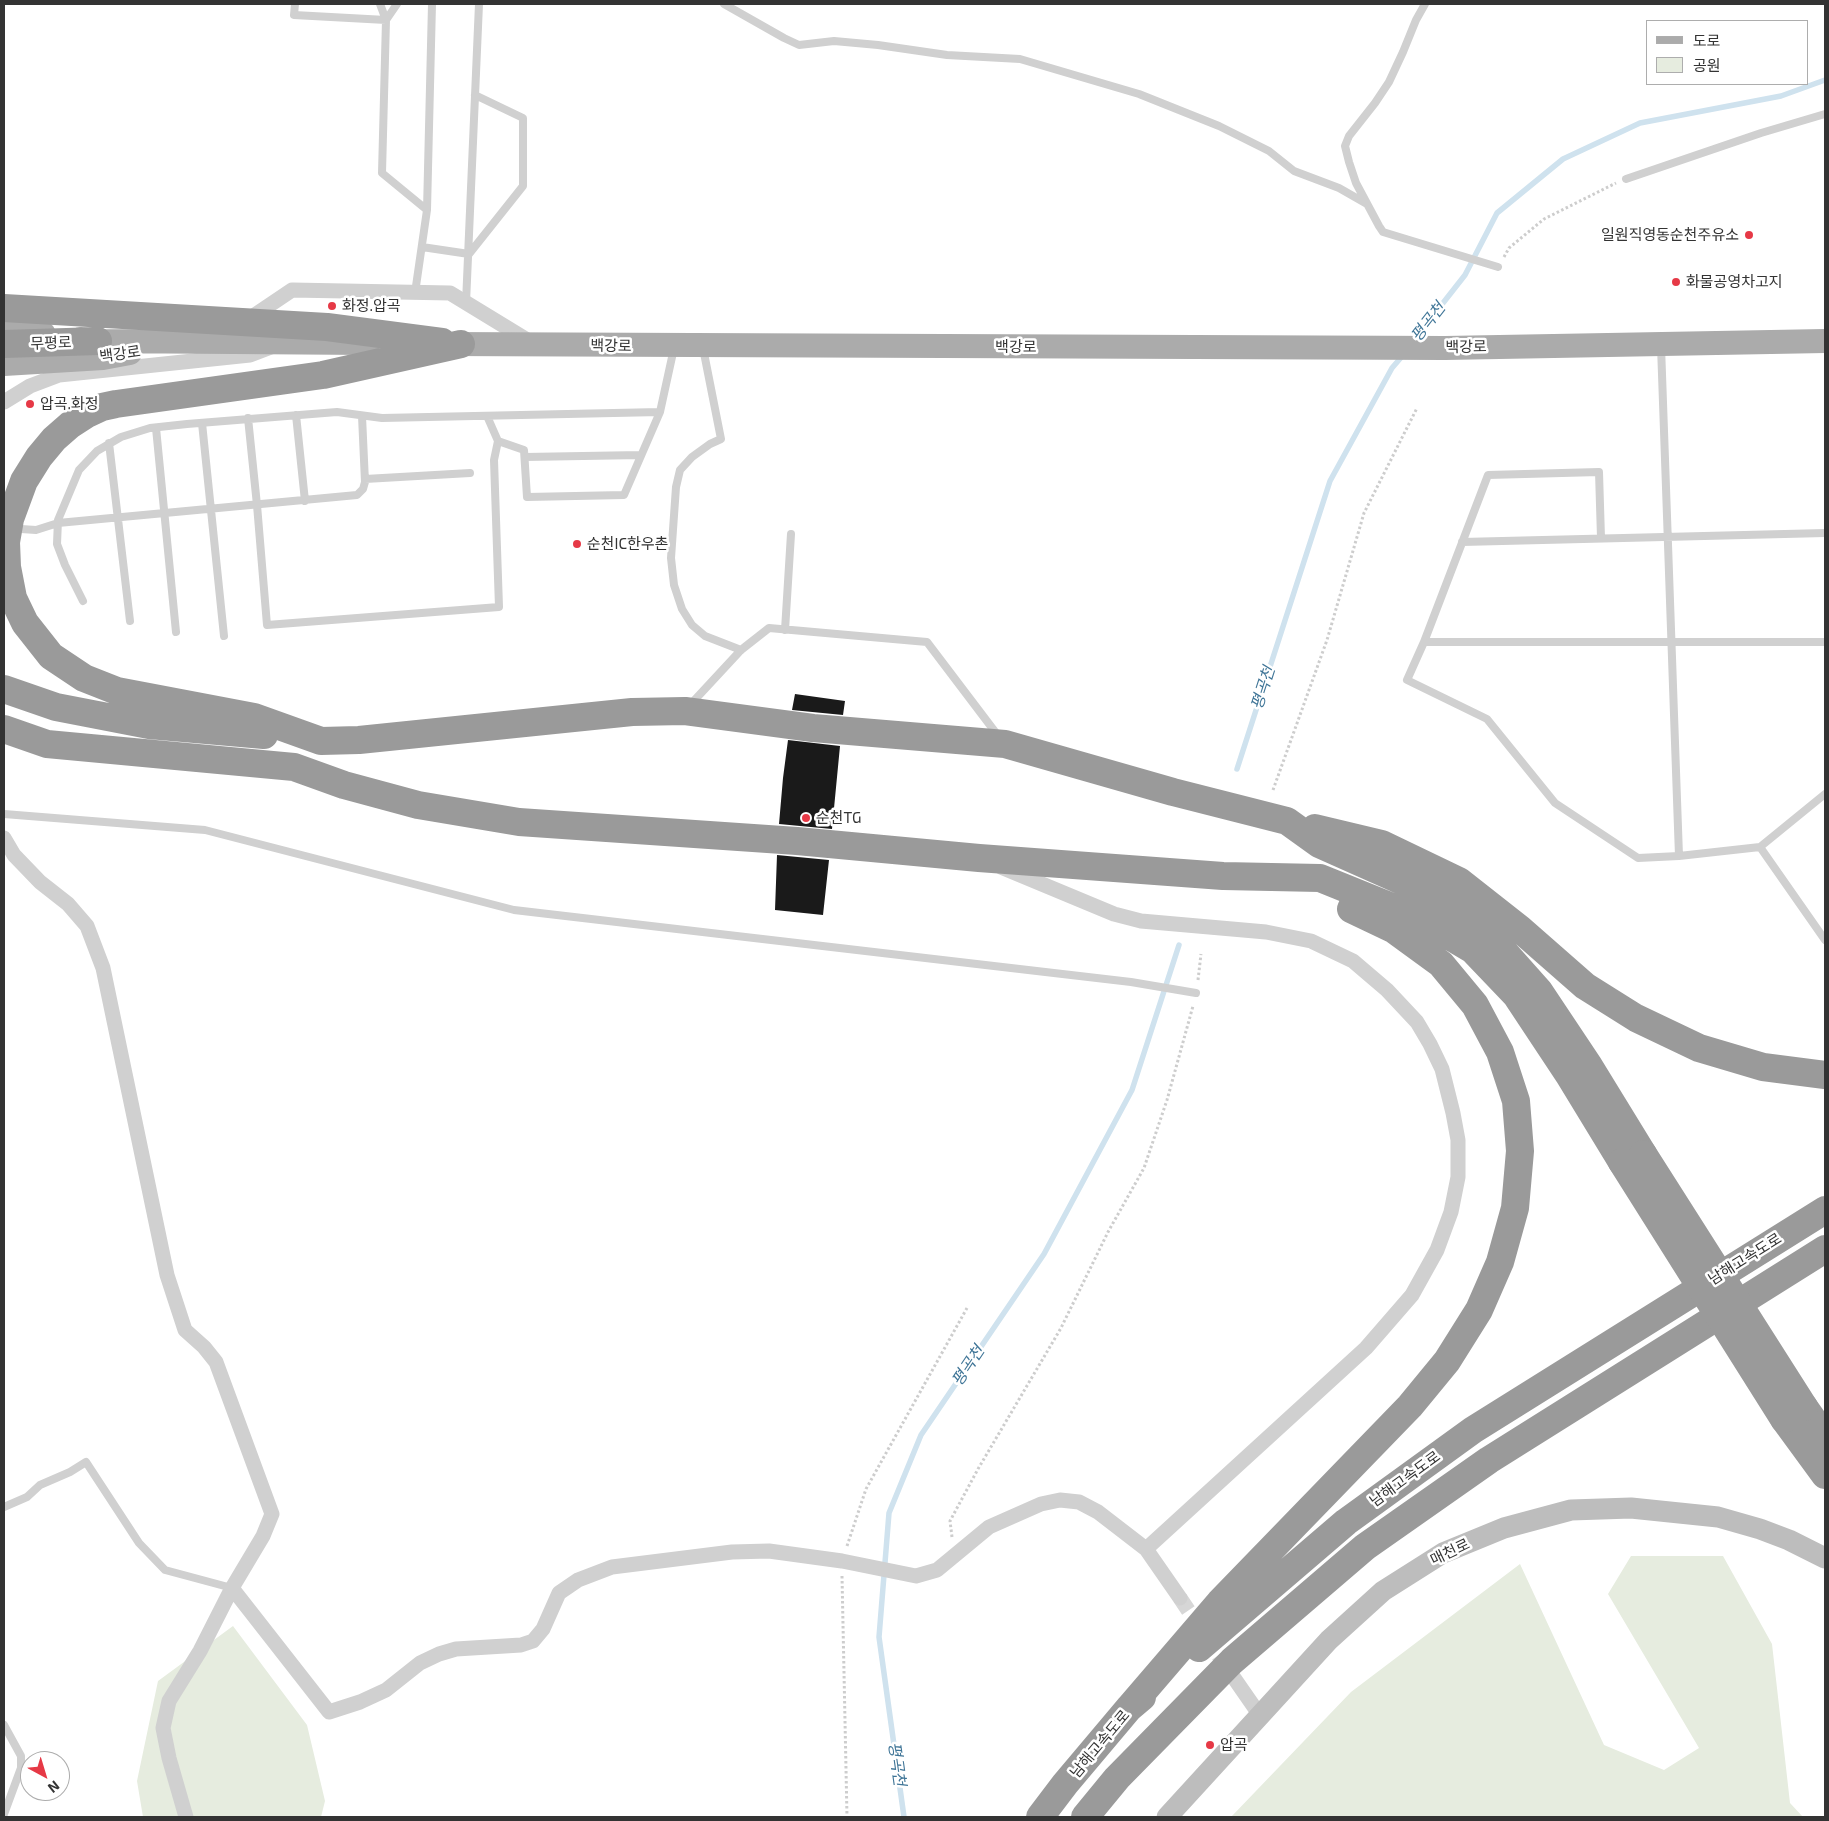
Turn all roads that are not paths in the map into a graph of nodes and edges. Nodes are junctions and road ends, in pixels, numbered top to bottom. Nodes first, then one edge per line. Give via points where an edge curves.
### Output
1 (295, 4) edge
2 (380, 4) edge
3 (397, 4) edge
4 (432, 4) edge
5 (478, 4) edge
6 (724, 4) edge
7 (1425, 4) edge
8 (386, 20) junction
9 (475, 95) junction
10 (1825, 114) edge
11 (1626, 179) road end
12 (1367, 204) junction
13 (427, 210) junction
14 (422, 247) junction
15 (469, 254) junction
16 (1494, 265) road end
17 (415, 293) junction
18 (466, 303) junction
19 (4, 308) edge
20 (243, 322) junction
21 (4, 329) edge
22 (98, 341) junction
23 (206, 341) junction
24 (288, 341) junction
25 (1825, 341) edge
26 (4, 344) edge
27 (461, 344) junction
28 (1661, 344) junction
29 (536, 345) junction
30 (675, 346) junction
31 (702, 346) junction
32 (4, 364) edge
33 (4, 402) edge
34 (660, 412) junction
35 (296, 415) junction
36 (362, 416) junction
37 (487, 416) junction
38 (248, 418) junction
39 (202, 422) junction
40 (156, 428) junction
41 (498, 441) junction
42 (109, 443) junction
43 (641, 454) junction
44 (525, 457) junction
45 (470, 473) dead end
46 (365, 479) junction
47 (305, 501) junction
48 (258, 505) junction
49 (211, 509) junction
50 (164, 513) junction
51 (118, 518) junction
52 (58, 523) junction
53 (21, 529) dead end
54 (791, 534) dead end
55 (1825, 534) edge
56 (1668, 537) junction
57 (1601, 538) junction
58 (1462, 542) junction
59 (83, 601) dead end
60 (130, 622) dead end
61 (785, 630) junction
62 (176, 632) dead end
63 (224, 636) dead end
64 (1671, 641) junction
65 (1424, 642) junction
66 (1825, 642) edge
67 (741, 650) junction
68 (4, 689) edge
69 (685, 711) junction
70 (4, 729) edge
71 (321, 741) junction
72 (1005, 744) junction
73 (1825, 794) edge
74 (4, 814) edge
75 (1287, 821) junction
76 (4, 838) edge
77 (1760, 847) junction
78 (1679, 856) junction
79 (979, 858) junction
80 (1276, 877) junction
81 (1825, 940) edge
82 (1196, 993) road end
83 (1825, 1075) edge
84 (1632, 1158) junction
85 (1825, 1210) edge
86 (1825, 1249) edge
87 (1794, 1413) junction
88 (1825, 1437) edge
89 (1825, 1476) edge
90 (4, 1506) edge
91 (1146, 1549) junction
92 (1825, 1558) edge
93 (232, 1588) junction
94 (1180, 1598) tunnel mouth
95 (1234, 1678) tunnel mouth
96 (1129, 1708) junction
97 (1259, 1714) junction
98 (4, 1725) edge
99 (4, 1814) edge
100 (186, 1817) edge
101 (1040, 1817) edge
102 (1085, 1817) edge
103 (1167, 1817) edge

1 - 8 lane via 294,14
2 - 8 lane
3 - 8 lane
4 - 13 lane
5 - 9 lane
6 - 12 lane via 798,45 834,41 1020,60 1139,94 1219,126 1269,151 1294,171 1339,188
7 - 12 lane via 1389,82 1345,146 1356,183
8 - 13 lane via 382,173
9 - 15 lane
9 - 15 lane via 523,118 523,186
10 - 11 lane
12 - 16 lane via 1383,232
13 - 14 lane
14 - 15 lane
14 - 17 lane
15 - 18 lane
17 - 18 street via 450,293
17 - 20 street via 292,290
18 - 29 street
19 - 20 highway
20 - 23 street
20 - 27 highway via 327,327
21 - 22 main road, 백강로
22 - 23 main road, 백강로
22 - 26 highway, 무평로
23 - 24 main road, 백강로
23 - 32 main road, 백강로 via 104,358
24 - 27 main road, 백강로
24 - 33 street via 250,355 59,375 30,386
25 - 28 main road, 백강로
27 - 29 main road, 백강로
27 - 71 highway via 323,375 102,407 76,421 54,439 24,480 15,503 6,542 13,598 35,637 66,668 117,691 254,717
28 - 31 main road, 백강로 via 1445,348
28 - 56 lane
29 - 30 main road, 백강로
30 - 31 main road, 백강로
30 - 34 lane
31 - 67 lane via 721,439 692,457 680,470 671,558 674,585 682,609 692,624 705,636
34 - 37 lane
34 - 43 lane
35 - 36 lane via 337,412
35 - 38 lane
35 - 47 lane
36 - 37 lane
36 - 46 lane
37 - 41 lane
38 - 39 lane
38 - 48 lane
39 - 40 lane
39 - 49 lane
40 - 42 lane
40 - 50 lane
41 - 44 lane via 524,450
41 - 48 lane via 494,460 499,607 267,625
42 - 51 lane
42 - 52 lane via 97,450 79,470
43 - 44 lane
43 - 44 lane via 624,495 527,497
45 - 46 lane
46 - 47 lane via 358,495
47 - 48 lane
48 - 49 lane
49 - 50 lane
49 - 63 lane
50 - 51 lane
50 - 62 lane
51 - 52 lane
51 - 60 lane
52 - 53 lane via 36,530
52 - 59 lane via 57,544
54 - 61 lane
55 - 56 lane
56 - 57 lane
56 - 64 lane
57 - 58 lane
57 - 58 lane via 1599,472 1488,475
58 - 65 lane
61 - 67 lane via 769,628
61 - 72 lane via 927,642
64 - 65 lane
64 - 66 lane
64 - 78 lane
65 - 78 lane via 1407,680 1487,719 1555,804 1638,858
67 - 69 lane
68 - 71 highway via 56,707 149,725
69 - 71 highway via 632,712 359,740
69 - 72 highway via 813,728
70 - 79 highway via 47,744 294,767 344,785 418,804 519,822 797,841
72 - 75 highway
73 - 77 lane
74 - 82 lane via 205,830 514,910 1131,982
75 - 83 highway via 1382,844 1459,881 1585,986 1636,1018 1699,1048 1763,1067
75 - 84 highway via 1319,844 1429,893 1491,937 1539,991 1590,1066
76 - 93 street via 40,882 68,904 87,926 103,968 167,1275 185,1330 216,1362 272,1514 263,1536
77 - 78 lane
77 - 81 lane
79 - 80 highway
79 - 91 street via 1114,914 1141,921 1266,932 1311,941 1337,952 1373,976 1416,1022 1442,1069 1453,1112 1458,1140 1458,1177 1451,1212 1438,1250 1412,1295 1366,1348
80 - 84 highway via 1320,878 1419,918 1472,950 1516,995 1569,1076
80 - 96 highway via 1393,929 1441,964 1475,1005 1500,1052 1516,1101 1520,1151 1515,1208 1500,1262 1479,1310 1447,1361 1410,1406 1220,1602
84 - 87 highway, bridge
85 - 96 highway, 남해고속도로 via 1473,1430 1346,1522
86 - 102 highway via 1489,1460 1366,1547 1232,1661 1117,1778
87 - 88 highway
87 - 89 highway
90 - 93 lane via 27,1497 40,1485 86,1462 139,1543 165,1570
91 - 93 street via 1098,1512 1079,1502 1060,1500 1041,1504 989,1527 937,1570 916,1576 769,1550 612,1568 578,1580 559,1594 543,1629 533,1641 521,1645 456,1649 439,1654 420,1663 386,1690 329,1712
91 - 94 street
92 - 97 main road, 매천로 via 1789,1540 1718,1517 1631,1508 1571,1510 1504,1528 1443,1553 1383,1591 1329,1640
93 - 100 street via 200,1651 169,1701 164,1728
95 - 97 street
96 - 101 highway, 남해고속도로
97 - 103 main road, 매천로
98 - 99 lane via 21,1756 21,1768

